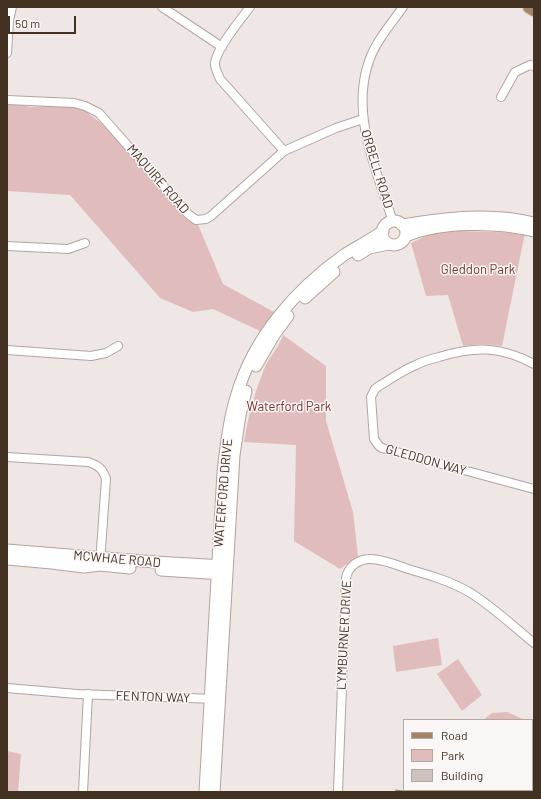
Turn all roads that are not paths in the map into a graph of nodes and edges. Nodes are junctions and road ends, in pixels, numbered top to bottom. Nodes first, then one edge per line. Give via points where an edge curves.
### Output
1 (12, 7) edge
2 (162, 7) edge
3 (250, 7) edge
4 (403, 7) edge
5 (529, 7) edge
6 (534, 10) edge
7 (222, 47) junction
8 (7, 53) edge
9 (534, 66) edge
10 (501, 98) dead end
11 (7, 100) edge
12 (363, 118) junction
13 (284, 151) junction
14 (398, 223) junction
15 (534, 223) edge
16 (383, 231) junction
17 (534, 231) edge
18 (406, 236) junction
19 (85, 243) dead end
20 (389, 244) junction
21 (7, 246) edge
22 (118, 346) dead end
23 (7, 350) edge
24 (534, 364) edge
25 (7, 457) edge
26 (534, 489) edge
27 (7, 550) edge
28 (7, 559) edge
29 (100, 561) junction
30 (222, 570) junction
31 (534, 643) edge
32 (7, 688) edge
33 (88, 694) junction
34 (215, 699) junction
35 (83, 792) edge
36 (205, 792) edge
37 (214, 792) edge
38 (338, 792) edge

1 - 8 street
2 - 7 street
3 - 7 street
4 - 12 street, ORBELL ROAD via 382,36 369,61 363,88
5 - 6 main road
7 - 13 street via 215,62 220,79
9 - 10 street via 530,65 515,72
11 - 13 street, MAQUIRE ROAD via 74,103 99,113 196,220 211,216
12 - 13 street, MAQUIRE ROAD
12 - 14 street, ORBELL ROAD via 369,148
14 - 15 street via 479,217 510,218
14 - 16 street via 386,225
14 - 18 street via 406,230
16 - 20 street via 384,238
16 - 30 street, WATERFORD DRIVE via 344,255 296,295 272,324 250,362 237,393 226,444 223,472
17 - 18 street via 498,226 444,226
18 - 20 street via 399,244
19 - 21 street via 68,249
20 - 30 street, WATERFORD DRIVE via 369,248 358,254 303,299 282,323 256,367 243,399 235,441
22 - 23 street via 106,353 91,356
24 - 26 street, GLEDDON WAY via 496,350 459,351 415,365 375,389 372,397 374,439 382,448
25 - 29 street via 88,462 104,472 106,479
27 - 29 street, MCWHAE ROAD
28 - 29 street, MCWHAE ROAD via 84,567
29 - 30 street, MCWHAE ROAD via 155,562
30 - 34 street, WATERFORD DRIVE
31 - 38 street, LYMBURNER DRIVE via 478,598 458,586 392,563 370,559 355,564 347,572 346,578
32 - 33 street, FENTON WAY
33 - 34 street, FENTON WAY
33 - 35 street
34 - 36 street, WATERFORD DRIVE
34 - 37 street, WATERFORD DRIVE

